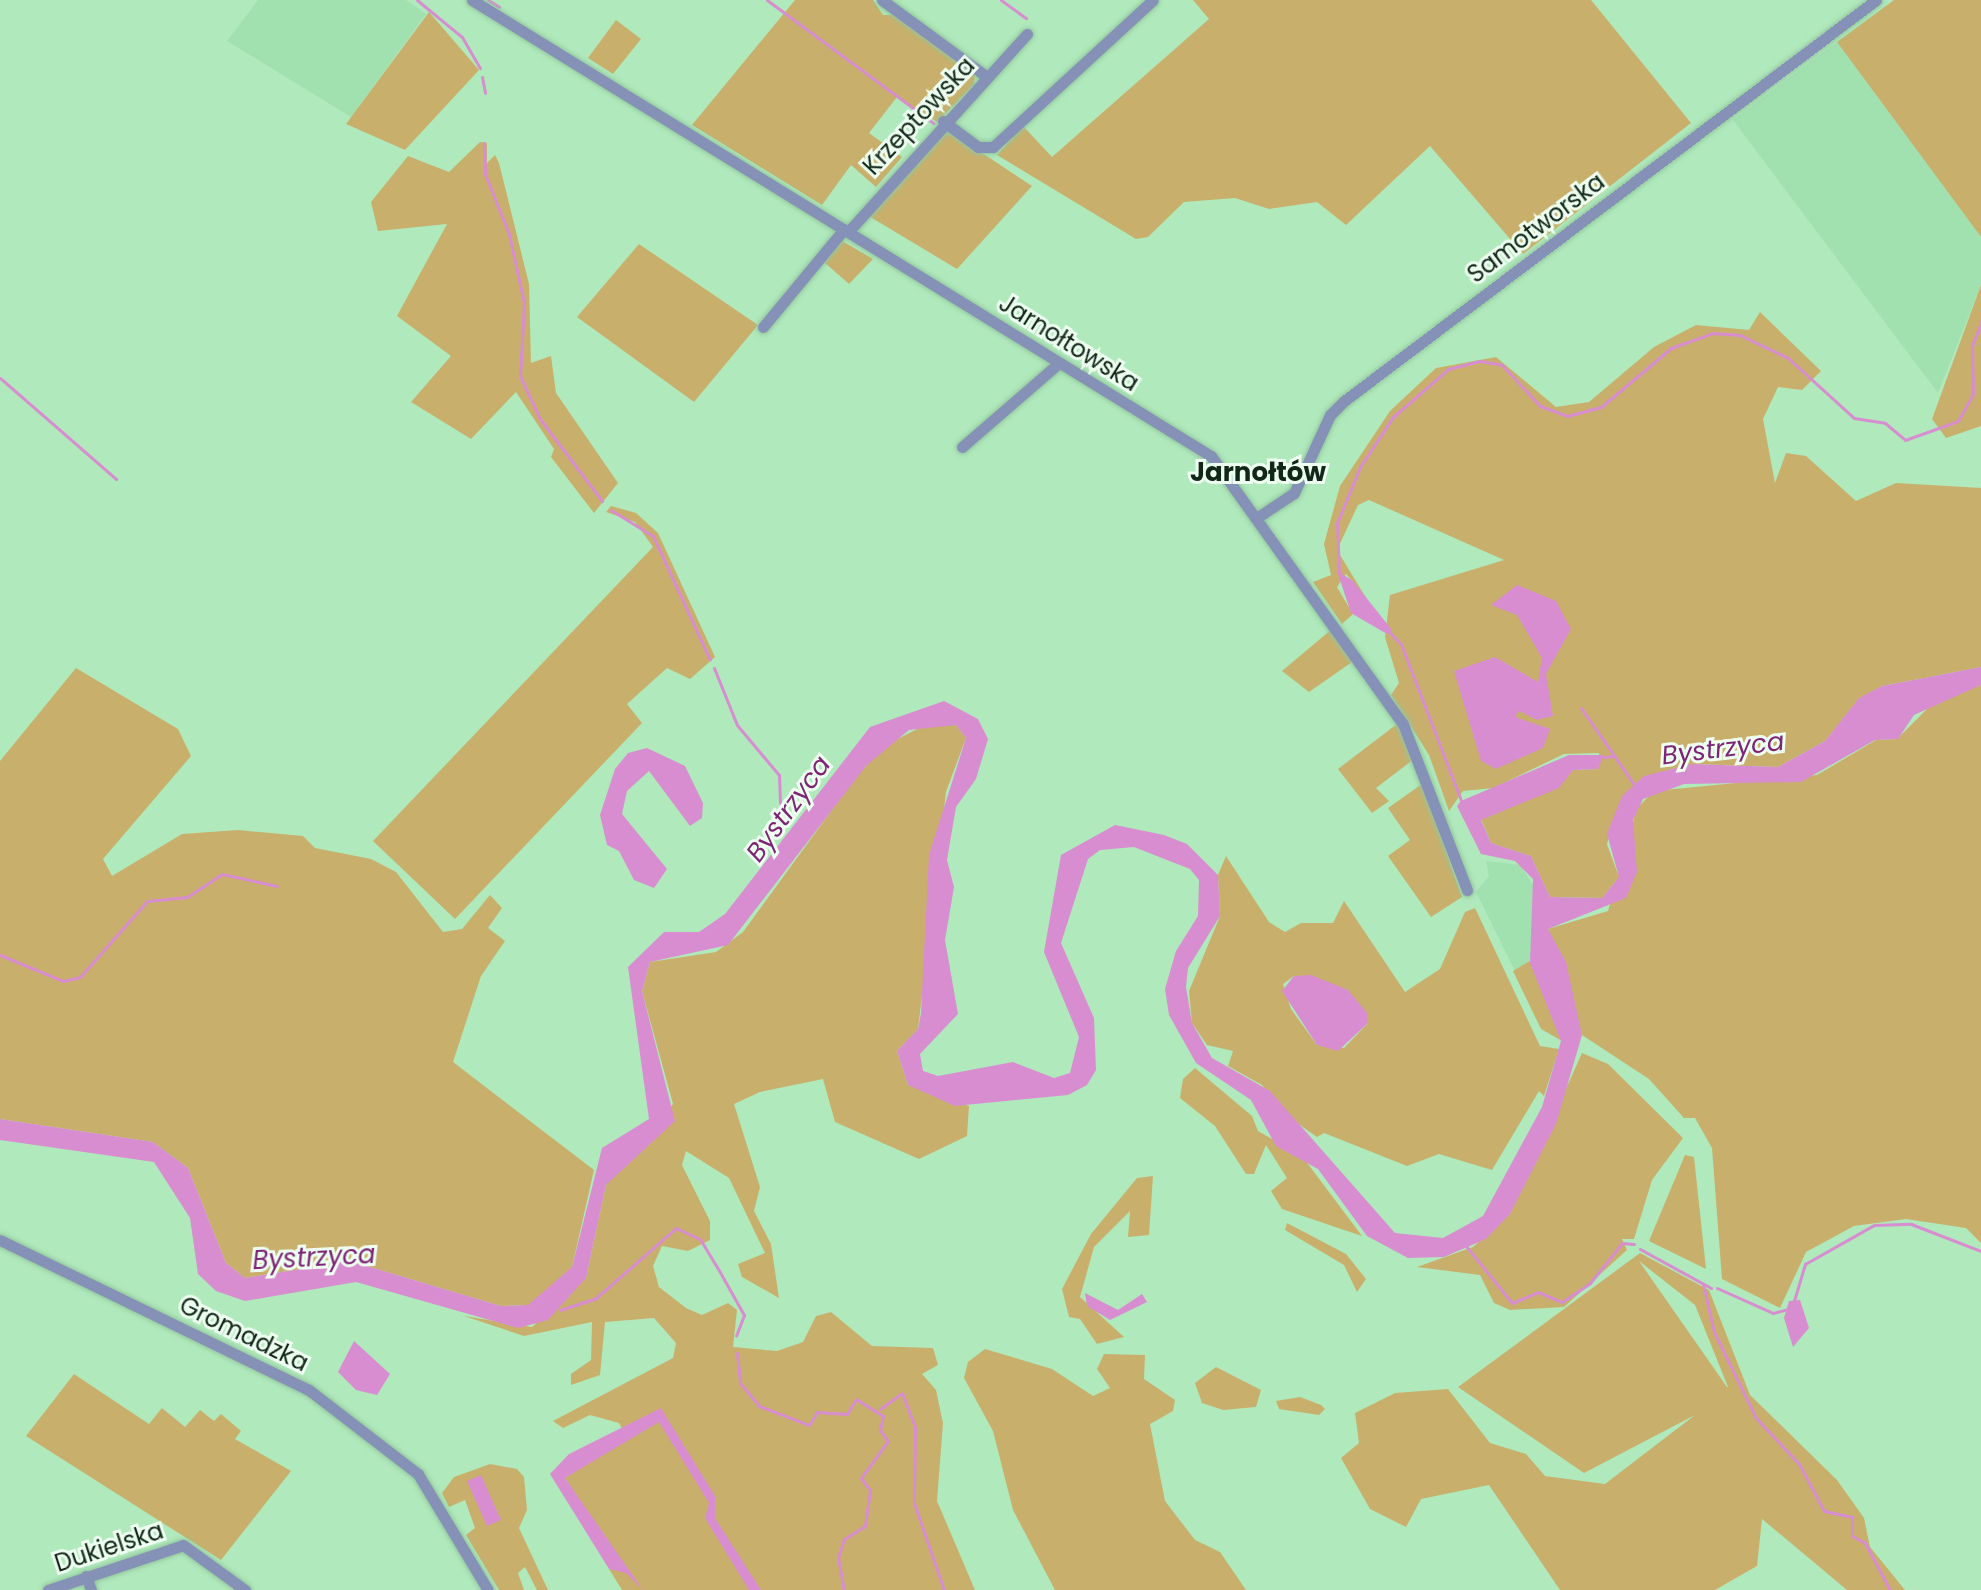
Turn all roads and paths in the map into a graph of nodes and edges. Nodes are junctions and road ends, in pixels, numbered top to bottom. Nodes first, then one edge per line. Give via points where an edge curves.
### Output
1 (472, 0) edge
2 (882, 0) edge
3 (1153, 0) edge
4 (1876, 0) edge
5 (1027, 34) dead end
6 (986, 76) junction
7 (943, 121) junction
8 (846, 230) junction
9 (763, 327) dead end
10 (1059, 363) junction
11 (962, 447) dead end
12 (1258, 517) junction
13 (1467, 890) dead end
14 (0, 1240) edge
15 (86, 1576) junction
16 (48, 1590) edge
17 (91, 1590) edge
18 (245, 1590) edge
19 (488, 1590) edge

1 - 8 street, Jarnołtowska
2 - 6 street
3 - 7 street via 993,147 978,147
4 - 12 street, Samotworska via 1344,401 1330,415 1294,493
5 - 6 street, Krzeptowska
6 - 7 street, Krzeptowska
7 - 8 street, Krzeptowska
8 - 9 street, Krzeptowska
8 - 10 street, Jarnołtowska
10 - 11 street
10 - 12 street, Jarnołtowska via 1200,448
12 - 13 street, Jarnołtowska via 1403,724
14 - 19 street, Gromadzka via 309,1390 418,1474
15 - 16 street, Dukielska
15 - 17 street
15 - 18 street, Dukielska via 183,1545

